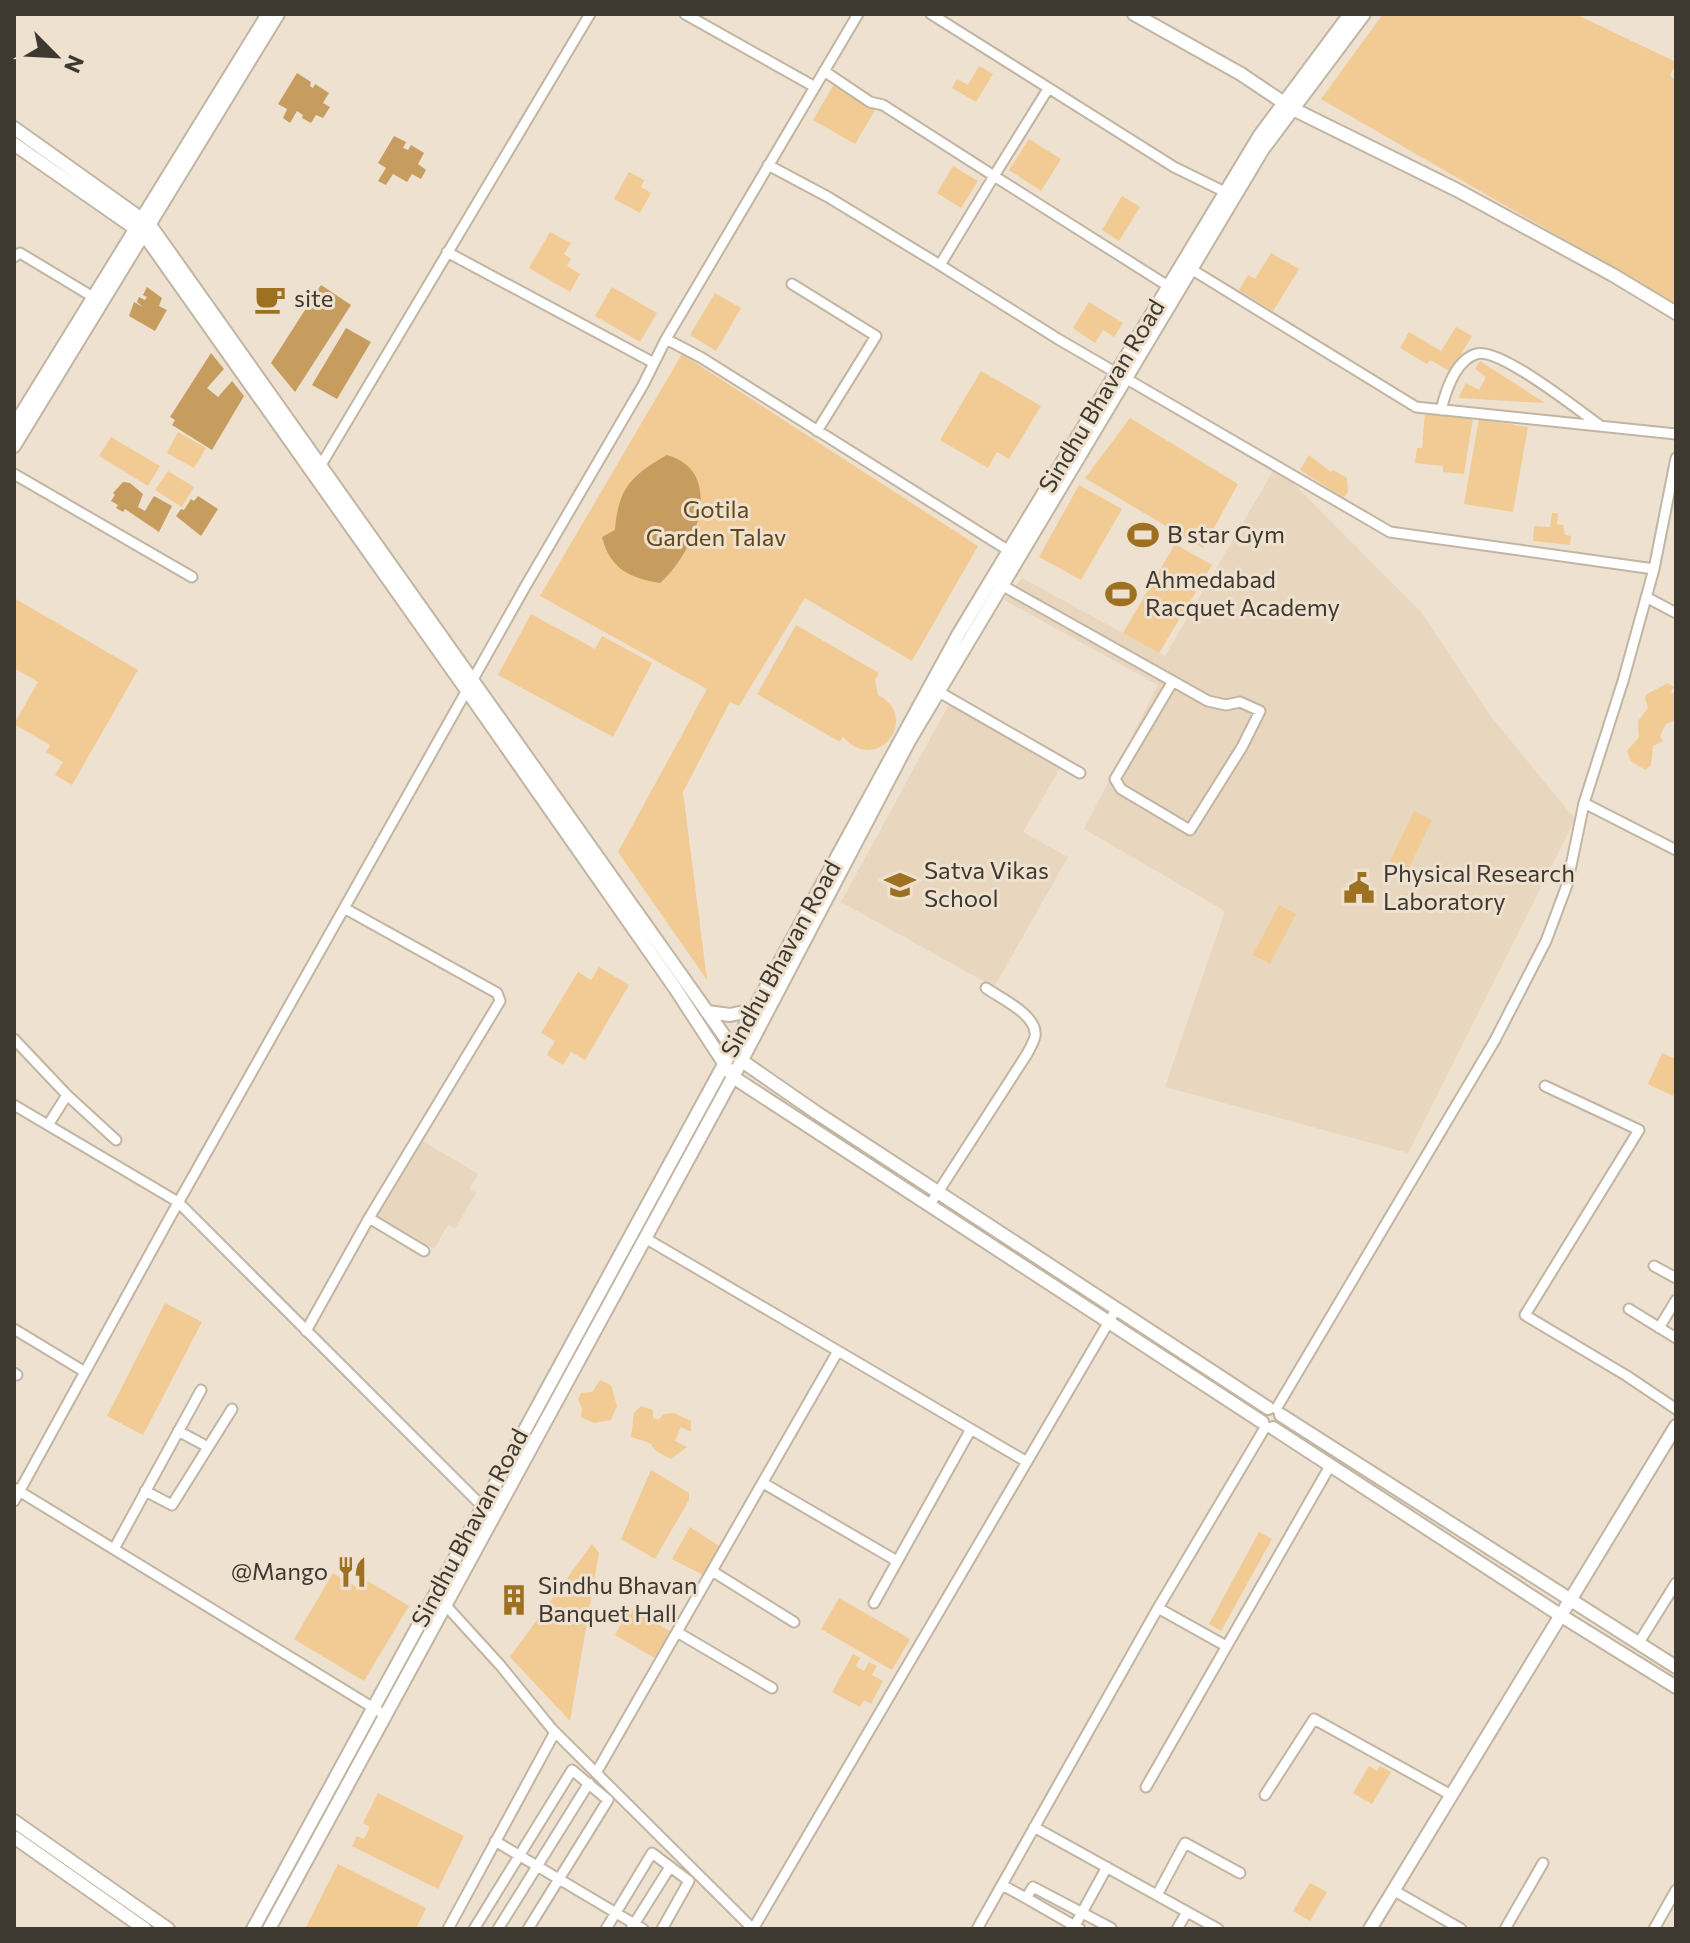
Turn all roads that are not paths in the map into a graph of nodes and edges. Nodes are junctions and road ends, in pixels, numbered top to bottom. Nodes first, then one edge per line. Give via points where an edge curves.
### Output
1 (268, 14) edge
2 (278, 14) edge
3 (590, 14) edge
4 (685, 14) edge
5 (858, 14) edge
6 (931, 14) edge
7 (1134, 14) edge
8 (1350, 14) edge
9 (1364, 14) edge
10 (1151, 18) edge
11 (824, 71) junction
12 (815, 87) junction
13 (1048, 89) junction
14 (1289, 106) junction
15 (14, 128) edge
16 (14, 144) edge
17 (768, 165) junction
18 (994, 176) junction
19 (1225, 192) junction
20 (142, 227) junction
21 (447, 252) junction
22 (14, 257) edge
23 (940, 265) junction
24 (1191, 269) junction
25 (792, 284) dead end
26 (1168, 286) junction
27 (93, 297) junction
28 (1676, 313) edge
29 (666, 339) junction
30 (654, 363) junction
31 (1122, 375) junction
32 (1441, 410) junction
33 (14, 426) edge
34 (1600, 426) junction
35 (817, 431) junction
36 (1676, 434) edge
37 (14, 446) edge
38 (1676, 458) edge
39 (321, 465) junction
40 (14, 474) edge
41 (1014, 554) junction
42 (1654, 569) junction
43 (192, 577) dead end
44 (997, 582) junction
45 (1646, 597) junction
46 (1676, 613) edge
47 (1173, 681) junction
48 (471, 686) junction
49 (939, 692) junction
50 (1080, 773) dead end
51 (1584, 803) junction
52 (1676, 850) edge
53 (344, 908) junction
54 (986, 988) dead end
55 (753, 1010) junction
56 (707, 1012) junction
57 (14, 1039) edge
58 (732, 1048) junction
59 (742, 1061) junction
60 (724, 1063) junction
61 (733, 1077) junction
62 (1545, 1086) dead end
63 (67, 1095) junction
64 (14, 1105) edge
65 (48, 1125) junction
66 (116, 1140) dead end
67 (938, 1192) junction
68 (178, 1202) junction
69 (929, 1206) junction
70 (369, 1218) junction
71 (645, 1238) junction
72 (424, 1251) dead end
73 (1654, 1266) dead end
74 (1676, 1278) edge
75 (1676, 1300) edge
76 (1117, 1308) junction
77 (1629, 1309) dead end
78 (1108, 1323) junction
79 (1659, 1328) junction
80 (14, 1329) edge
81 (306, 1331) junction
82 (1676, 1338) edge
83 (838, 1351) junction
84 (85, 1372) junction
85 (201, 1390) dead end
86 (232, 1409) dead end
87 (1676, 1409) edge
88 (1275, 1411) junction
89 (1267, 1425) junction
90 (1676, 1426) edge
91 (971, 1429) junction
92 (178, 1431) junction
93 (208, 1447) junction
94 (1027, 1462) junction
95 (1330, 1466) junction
96 (763, 1483) junction
97 (17, 1489) edge
98 (145, 1491) junction
99 (14, 1501) edge
100 (482, 1506) junction
101 (495, 1513) junction
102 (114, 1549) junction
103 (897, 1561) junction
104 (712, 1571) junction
105 (1676, 1583) edge
106 (432, 1598) junction
107 (1569, 1601) junction
108 (874, 1603) dead end
109 (445, 1606) junction
110 (1158, 1608) junction
111 (1560, 1615) junction
112 (794, 1622) dead end
113 (677, 1632) junction
114 (1638, 1644) junction
115 (1226, 1646) junction
116 (1676, 1667) edge
117 (1676, 1687) edge
118 (772, 1688) dead end
119 (373, 1709) junction
120 (385, 1715) junction
121 (555, 1732) junction
122 (596, 1773) junction
123 (589, 1783) junction
124 (1146, 1787) dead end
125 (1265, 1795) dead end
126 (1451, 1795) junction
127 (14, 1821) edge
128 (1034, 1827) junction
129 (14, 1837) edge
130 (660, 1837) junction
131 (495, 1841) junction
132 (652, 1853) junction
133 (519, 1856) junction
134 (1543, 1863) dead end
135 (536, 1866) junction
136 (670, 1867) junction
137 (1107, 1867) junction
138 (1240, 1873) dead end
139 (558, 1879) junction
140 (1002, 1885) junction
141 (1393, 1890) junction
142 (1676, 1890) edge
143 (1157, 1895) junction
144 (1026, 1898) junction
145 (1187, 1912) junction
146 (616, 1913) junction
147 (1082, 1913) junction
148 (636, 1927) edge
149 (1076, 1928) edge
150 (1111, 1928) edge
151 (145, 1929) edge
152 (168, 1929) edge
153 (253, 1929) edge
154 (269, 1929) edge
155 (448, 1929) edge
156 (474, 1929) edge
157 (498, 1929) edge
158 (528, 1929) edge
159 (606, 1929) edge
160 (662, 1929) edge
161 (977, 1929) edge
162 (1177, 1929) edge
163 (1218, 1929) edge
164 (1370, 1929) edge
165 (1461, 1929) edge
166 (1505, 1929) edge
167 (1654, 1929) edge

1 - 20 main road
2 - 20 main road
3 - 21 street
4 - 12 street
5 - 11 street
6 - 13 street
7 - 10 main road
8 - 14 main road, Sindhu Bhavan Road
9 - 14 main road, Sindhu Bhavan Road
10 - 14 main road
11 - 12 street
11 - 18 street
12 - 17 street
13 - 18 street
13 - 19 street via 1174,167
14 - 19 main road, Sindhu Bhavan Road via 1260,135
14 - 24 main road, Sindhu Bhavan Road
14 - 28 main road via 1457,190
15 - 20 main road
16 - 20 main road
17 - 23 street
17 - 29 street
18 - 23 street
18 - 26 street
19 - 26 main road, Sindhu Bhavan Road
20 - 27 main road
20 - 37 main road
20 - 39 main road
20 - 48 main road
21 - 30 street
21 - 39 street
22 - 27 street via 20,253
23 - 31 street
24 - 31 main road, Sindhu Bhavan Road
24 - 32 street via 1416,407
25 - 35 street via 876,336
26 - 31 main road, Sindhu Bhavan Road
27 - 33 main road
29 - 30 street
29 - 35 street
30 - 48 street
31 - 41 main road, Sindhu Bhavan Road
31 - 42 street via 1390,532
32 - 34 street
32 - 34 street via 1464,360 1492,353
34 - 36 street
35 - 41 street
38 - 42 street
39 - 48 main road
40 - 43 street
41 - 44 main road, Sindhu Bhavan Road
42 - 45 street
44 - 47 street
44 - 49 main road, Sindhu Bhavan Road
44 - 55 main road, Sindhu Bhavan Road via 952,646
45 - 46 street
45 - 51 street
47 - 47 street via 1115,779 1121,789 1190,830 1260,711 1240,702 1208,701
48 - 53 street
48 - 56 main road
48 - 60 main road
49 - 50 street
49 - 59 main road, Sindhu Bhavan Road
51 - 52 street
51 - 88 street via 1567,885 1546,941 1495,1040
53 - 68 street
53 - 70 street via 497,993 500,1001
54 - 67 street via 1028,1017 1035,1036
55 - 56 main road
55 - 58 main road, Sindhu Bhavan Road
56 - 58 main road
57 - 63 street
58 - 59 main road
58 - 60 main road, Sindhu Bhavan Road
59 - 61 main road, Sindhu Bhavan Road
59 - 67 main road
60 - 61 main road
60 - 100 main road, Sindhu Bhavan Road
61 - 69 main road
61 - 71 main road, Sindhu Bhavan Road
62 - 87 street via 1639,1130 1525,1315
63 - 65 street
63 - 66 street
64 - 65 street
65 - 68 street
67 - 69 street
67 - 76 main road
68 - 81 street
68 - 84 street
69 - 78 main road
70 - 72 street
70 - 81 street
71 - 83 street
71 - 101 main road, Sindhu Bhavan Road
73 - 74 street
75 - 79 street
76 - 78 street
76 - 88 main road
77 - 79 street
78 - 89 main road
78 - 94 street
79 - 82 street
80 - 84 street
81 - 100 street
83 - 91 street
83 - 96 street
84 - 97 street
85 - 92 street
86 - 93 street
88 - 89 main road via 1263,1412
88 - 89 main road via 1279,1425
88 - 107 main road
89 - 95 main road
89 - 110 street
90 - 107 main road
91 - 94 street
91 - 103 street
92 - 93 street
92 - 98 street
93 - 98 street via 172,1505
94 - 130 street via 753,1929
95 - 111 main road
95 - 115 street
96 - 103 street
96 - 104 street
97 - 99 street
97 - 102 street
98 - 102 street
100 - 101 street
100 - 106 main road, Sindhu Bhavan Road
101 - 109 main road, Sindhu Bhavan Road
102 - 119 street
103 - 108 street
104 - 112 street
104 - 113 street
105 - 114 street
106 - 109 street
106 - 119 main road, Sindhu Bhavan Road
107 - 111 main road
107 - 114 main road
109 - 120 main road, Sindhu Bhavan Road
109 - 121 street
110 - 115 street
110 - 128 street
111 - 117 main road
111 - 126 main road
113 - 118 street
113 - 122 street
114 - 116 main road
115 - 124 street
119 - 120 street
119 - 153 main road, Sindhu Bhavan Road
120 - 154 main road, Sindhu Bhavan Road
121 - 122 street
121 - 131 street
122 - 130 street
123 - 133 street via 572,1770
123 - 135 street
123 - 139 street via 608,1800
125 - 126 street via 1314,1719
126 - 141 main road
127 - 152 main road
128 - 137 street
128 - 140 street
129 - 151 main road
130 - 132 street
131 - 133 street
131 - 155 street
132 - 136 street
132 - 146 street
133 - 135 street
133 - 156 street
134 - 166 street
135 - 139 street
135 - 157 street
136 - 148 street
136 - 160 street via 689,1881
137 - 143 street
137 - 147 street
138 - 143 street via 1185,1843
139 - 146 street
139 - 158 street
140 - 144 street
140 - 161 street
141 - 164 main road
141 - 165 street
142 - 167 street
143 - 145 street
144 - 147 street via 1036,1887
144 - 149 street
145 - 162 street
145 - 163 street
146 - 148 street
146 - 159 street
147 - 149 street
147 - 150 street

